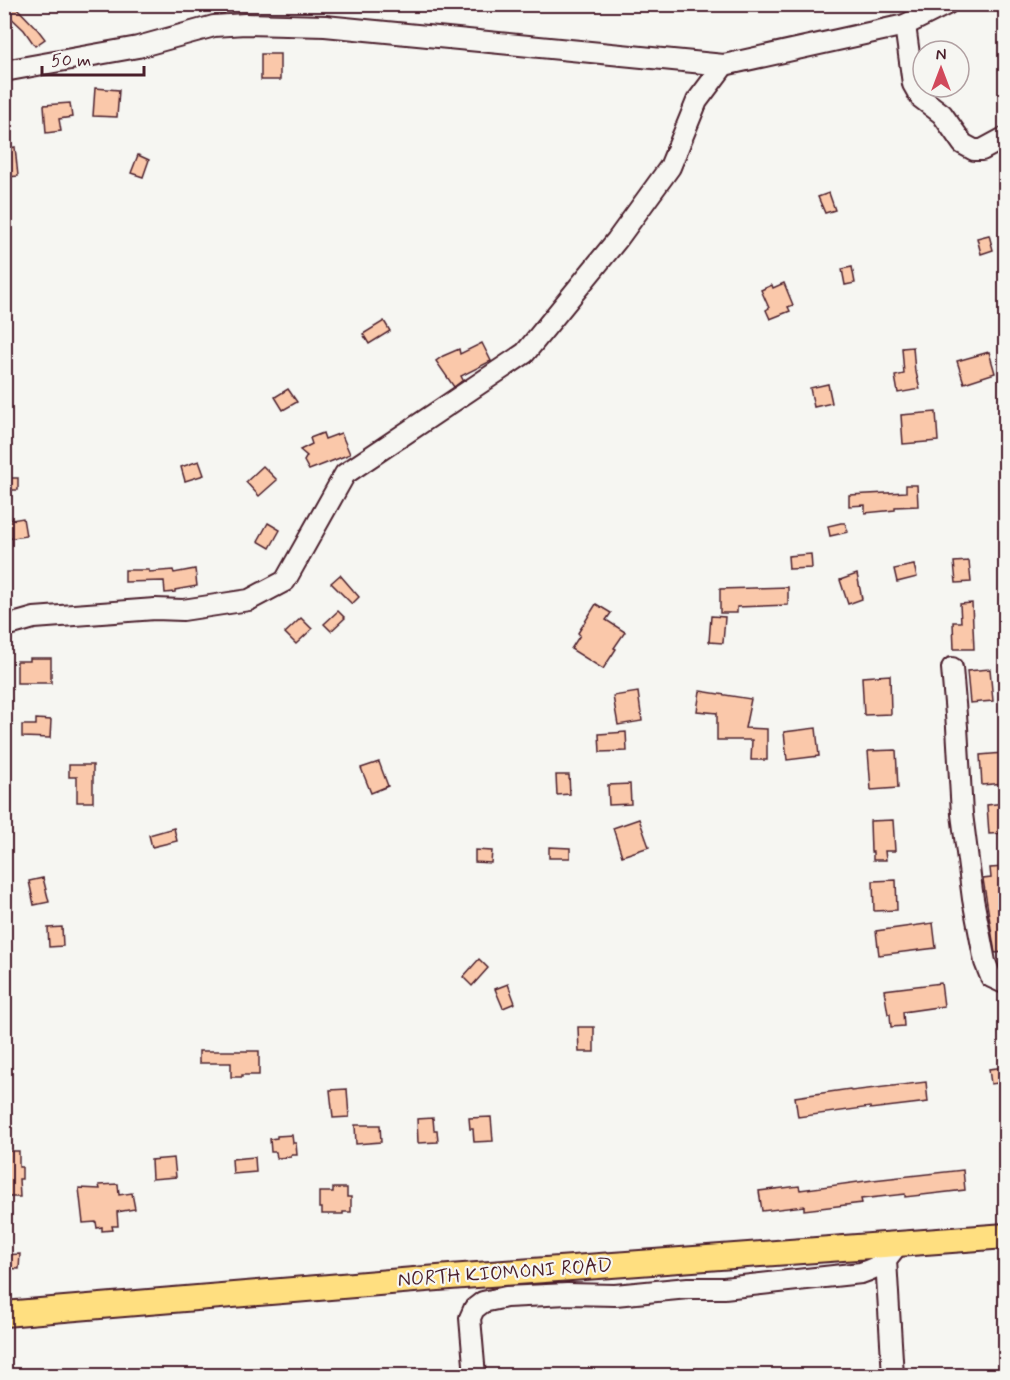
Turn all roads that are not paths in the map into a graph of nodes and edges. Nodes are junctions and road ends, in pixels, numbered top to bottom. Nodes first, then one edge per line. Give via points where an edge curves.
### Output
1 (947, 4) edge
2 (905, 25) junction
3 (724, 65) junction
4 (4, 71) edge
5 (1005, 137) edge
6 (4, 625) edge
7 (952, 668) dead end
8 (1005, 984) edge
9 (1005, 1236) edge
10 (892, 1252) junction
11 (4, 1314) edge
12 (475, 1376) edge
13 (893, 1376) edge

1 - 2 street
2 - 3 street
2 - 5 street via 913,84 921,98 942,114 963,144 974,150
3 - 4 street via 325,26 245,24 214,26 138,47
3 - 6 street via 697,101 670,167 617,240 525,353 345,474 285,581 249,600 183,610 34,618
7 - 8 street via 972,899 985,962 991,977
9 - 10 main road, NORTH KIOMONI ROAD
10 - 11 main road, NORTH KIOMONI ROAD via 450,1276
10 - 12 street via 878,1267 861,1273 724,1288 506,1297 483,1302 470,1318
10 - 13 street

